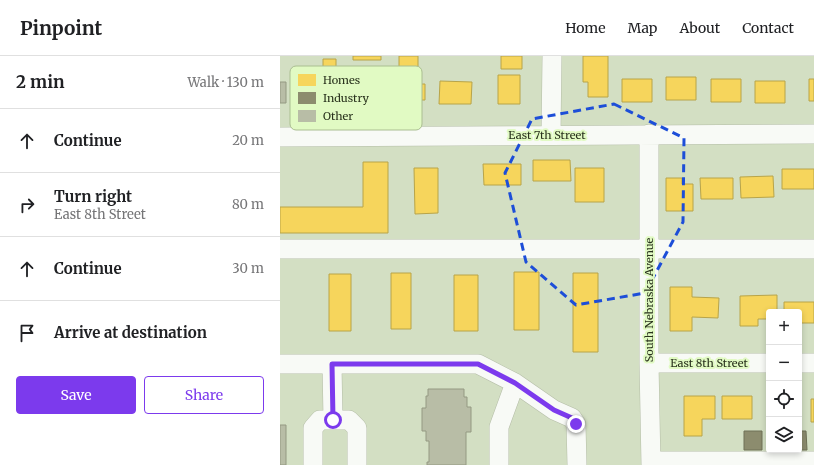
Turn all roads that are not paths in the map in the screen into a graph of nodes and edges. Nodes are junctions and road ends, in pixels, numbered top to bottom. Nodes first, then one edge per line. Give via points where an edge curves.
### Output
1 (552, 56) edge
2 (649, 134) junction
3 (814, 134) edge
4 (551, 135) junction
5 (280, 137) edge
6 (649, 248) junction
7 (280, 249) edge
8 (814, 249) edge
9 (649, 363) junction
10 (766, 363) edge
11 (802, 363) edge
12 (814, 363) edge
13 (280, 364) edge
14 (332, 364) junction
15 (515, 383) junction
16 (333, 420) junction
17 (814, 461) edge
18 (651, 463) edge
19 (313, 465) edge
20 (357, 465) edge
21 (498, 465) edge
22 (577, 465) edge

1 - 4 street
2 - 3 street, East 7th Street
2 - 4 street, East 7th Street
2 - 6 street, South Nebraska Avenue
4 - 5 street, East 7th Street
6 - 7 street
6 - 8 street
6 - 9 street, South Nebraska Avenue
9 - 10 street, East 8th Street
9 - 18 street, South Nebraska Avenue
11 - 12 street
13 - 14 street
14 - 15 street via 478,364
14 - 16 street
15 - 21 street via 499,426
15 - 22 street via 554,410 572,418 576,424
16 - 19 street via 320,420 313,428
16 - 20 street via 349,420 357,428
17 - 18 street

